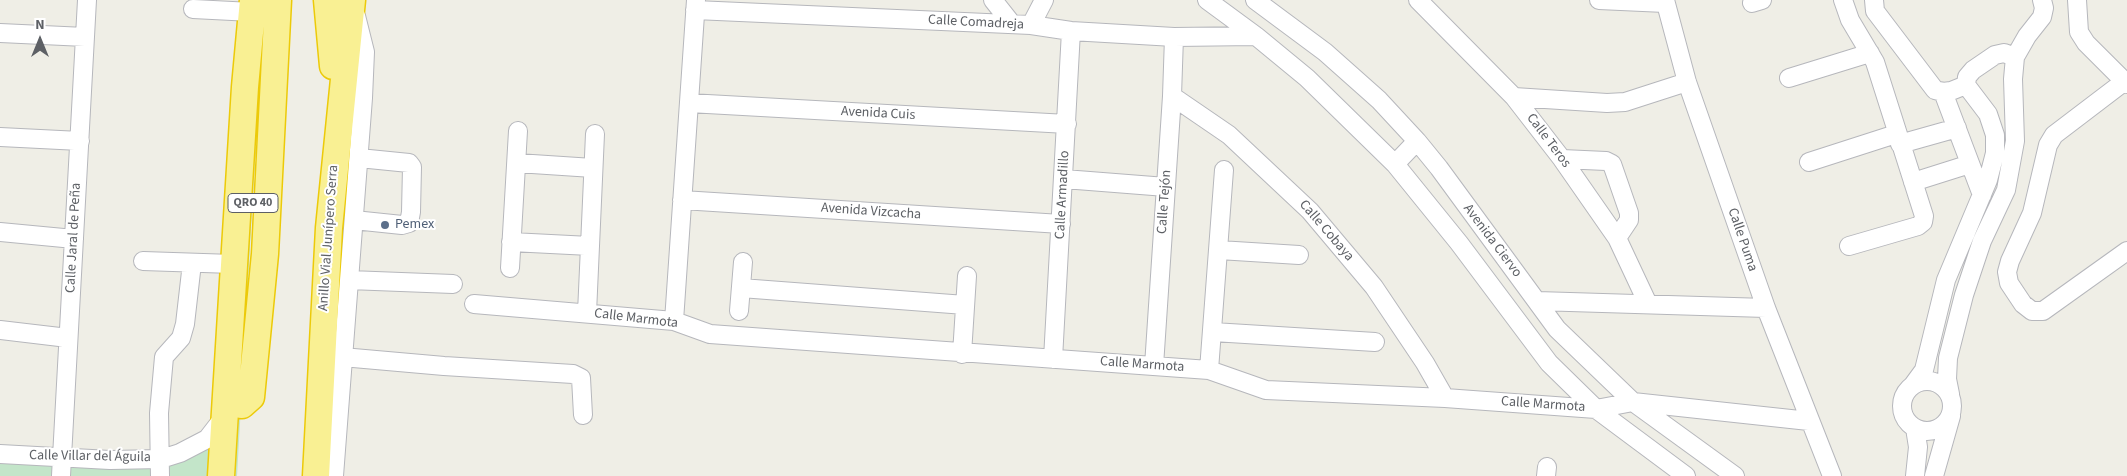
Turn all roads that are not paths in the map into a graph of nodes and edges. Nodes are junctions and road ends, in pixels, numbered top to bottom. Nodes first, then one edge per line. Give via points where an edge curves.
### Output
1 (87, 0) edge
2 (278, 0) edge
3 (343, 0) edge
4 (803, 0) edge
5 (993, 0) edge
6 (1044, 0) edge
7 (1207, 0) edge
8 (1255, 0) edge
9 (1418, 0) edge
10 (1599, 0) edge
11 (1843, 0) edge
12 (1874, 0) edge
13 (2042, 0) edge
14 (2077, 0) edge
15 (1665, 2) edge
16 (256, 4) edge
17 (695, 5) edge
18 (193, 9) dead end
19 (825, 16) junction
20 (1012, 24) junction
21 (1031, 25) junction
22 (1071, 31) junction
23 (0, 33) edge
24 (1256, 36) junction
25 (85, 37) junction
26 (1174, 37) junction
27 (1870, 52) junction
28 (2015, 57) junction
29 (1789, 78) dead end
30 (1687, 82) junction
31 (2126, 83) edge
32 (1966, 85) junction
33 (1943, 92) junction
34 (1172, 96) junction
35 (1514, 97) junction
36 (689, 103) junction
37 (1067, 124) junction
38 (1957, 128) junction
39 (518, 131) dead end
40 (596, 134) dead end
41 (0, 137) edge
42 (1898, 139) junction
43 (80, 141) junction
44 (1417, 141) junction
45 (359, 158) junction
46 (1562, 159) junction
47 (1809, 162) dead end
48 (517, 163) junction
49 (1396, 164) junction
50 (1970, 164) junction
51 (593, 168) junction
52 (1224, 170) dead end
53 (1064, 180) junction
54 (1913, 182) junction
55 (1166, 187) junction
56 (1982, 195) junction
57 (682, 200) junction
58 (354, 220) junction
59 (1061, 224) junction
60 (0, 232) edge
61 (1617, 238) junction
62 (74, 239) junction
63 (512, 242) junction
64 (590, 246) junction
65 (1849, 246) dead end
66 (1219, 250) junction
67 (2127, 252) edge
68 (1299, 255) dead end
69 (143, 261) dead end
70 (743, 262) dead end
71 (192, 263) junction
72 (233, 264) junction
73 (510, 268) dead end
74 (967, 276) dead end
75 (349, 280) junction
76 (453, 284) dead end
77 (741, 288) junction
78 (1537, 301) junction
79 (474, 304) dead end
80 (1648, 304) junction
81 (965, 305) junction
82 (1766, 308) junction
83 (739, 311) dead end
84 (587, 313) junction
85 (674, 321) junction
86 (0, 330) edge
87 (1213, 332) junction
88 (68, 338) junction
89 (1375, 342) dead end
90 (962, 354) junction
91 (342, 357) junction
92 (1053, 359) junction
93 (1154, 366) junction
94 (1209, 370) junction
95 (1913, 386) junction
96 (1950, 394) junction
97 (1444, 398) junction
98 (1634, 402) junction
99 (1596, 409) junction
100 (233, 411) junction
101 (583, 415) dead end
102 (1951, 415) junction
103 (1809, 421) junction
104 (1915, 428) junction
105 (0, 454) edge
106 (61, 467) edge
107 (160, 467) edge
108 (221, 476) edge
109 (237, 476) edge
110 (316, 476) edge
111 (334, 476) edge
112 (1686, 476) edge
113 (1735, 476) edge
114 (1832, 476) edge
115 (1915, 476) edge
116 (1934, 476) edge

1 - 25 street, Calle Jaral de Peña
2 - 100 highway via 265,254 251,397
3 - 45 street via 365,52
3 - 110 highway, Anillo Vial Junípero Serra via 333,54 333,94 339,113 328,237
4 - 19 street
5 - 20 street
6 - 21 street
7 - 24 street, Avenida Ciervo
8 - 44 street, Avenida Ciervo via 1325,52 1379,100
9 - 35 street, Calle Teros
10 - 15 street
11 - 27 street via 1850,20
12 - 33 street via 1875,11 1935,90
13 - 28 street via 2042,17
14 - 31 street via 2079,32
15 - 30 street, Calle Puma
16 - 18 street
16 - 72 highway via 245,87
16 - 100 highway, QRO 40
17 - 19 street, Calle Comadreja
17 - 36 street
19 - 20 street, Calle Comadreja
20 - 21 street, Calle Comadreja
21 - 22 street, Calle Comadreja
22 - 26 street, Calle Comadreja
22 - 37 street, Calle Armadillo
23 - 25 street
24 - 26 street, Calle Comadreja
24 - 49 street, Avenida Ciervo via 1307,78
25 - 43 street, Calle Jaral de Peña
26 - 34 street, Calle Tejón
27 - 29 street
27 - 42 street
28 - 32 street via 2004,53 1995,55 1973,70
28 - 96 street via 2015,141 2006,190 1982,241 1964,295 1948,358
30 - 35 street via 1625,102
30 - 82 street, Calle Puma
31 - 67 street via 2054,135 2048,145 2032,213 2010,261 2009,283 2023,304 2032,311 2043,311
32 - 33 street
32 - 56 street via 1988,114 1995,135 1995,152
33 - 38 street
34 - 55 street, Calle Tejón
34 - 97 street, Calle Cobaya via 1229,135 1310,211 1374,288 1425,363
35 - 46 street, Calle Teros
36 - 37 street, Avenida Cuis
36 - 57 street
37 - 53 street, Calle Armadillo
38 - 42 street
38 - 50 street
39 - 48 street
40 - 51 street
41 - 43 street
42 - 47 street
42 - 54 street
43 - 62 street, Calle Jaral de Peña
44 - 49 street
44 - 78 street, Avenida Ciervo
45 - 58 street
45 - 58 street via 409,162 412,167 411,212 409,223 402,225
46 - 61 street, Calle Teros
46 - 61 street via 1612,164 1629,220
48 - 51 street
48 - 63 street
49 - 99 street, Avenida Ciervo via 1549,363
50 - 54 street
50 - 56 street
51 - 64 street
52 - 66 street
53 - 55 street
53 - 59 street, Calle Armadillo
54 - 65 street via 1923,222
55 - 93 street, Calle Tejón
56 - 95 street via 1946,280 1924,370
57 - 59 street, Avenida Vizcacha
57 - 85 street
58 - 75 street
59 - 92 street, Calle Armadillo
60 - 62 street
61 - 80 street, Calle Teros
62 - 88 street, Calle Jaral de Peña
63 - 64 street
63 - 73 street
64 - 84 street
66 - 68 street
66 - 87 street
69 - 71 street
70 - 77 street
71 - 72 street
71 - 107 street via 181,338 164,357 159,413
72 - 100 highway
74 - 81 street
75 - 76 street
75 - 91 street
77 - 81 street
77 - 83 street
78 - 80 street
78 - 98 street, Avenida Ciervo via 1557,329
79 - 84 street, Calle Marmota
80 - 82 street
81 - 90 street
82 - 103 street, Calle Puma
84 - 85 street, Calle Marmota
85 - 90 street, Calle Marmota via 710,334
86 - 88 street
87 - 89 street
87 - 94 street
88 - 106 street, Calle Jaral de Peña
90 - 92 street, Calle Marmota
91 - 101 street via 573,374 581,378
91 - 111 street
92 - 93 street, Calle Marmota
93 - 94 street, Calle Marmota
94 - 97 street, Calle Marmota via 1266,390
95 - 96 street via 1933,381
95 - 104 street via 1907,390 1902,404 1905,418
96 - 102 street
97 - 99 street, Calle Marmota
98 - 99 street, Calle Marmota
98 - 103 street, Calle Marmota
98 - 113 street, Avenida Ciervo
99 - 112 street, Avenida Ciervo
100 - 107 street, Calle Villar del Águila via 207,439
100 - 108 highway
100 - 109 highway, QRO 40
102 - 104 street via 1936,430
102 - 116 street
103 - 114 street, Calle Puma
104 - 115 street via 1918,447
105 - 106 street, Calle Villar del Águila
106 - 107 street, Calle Villar del Águila via 118,460

